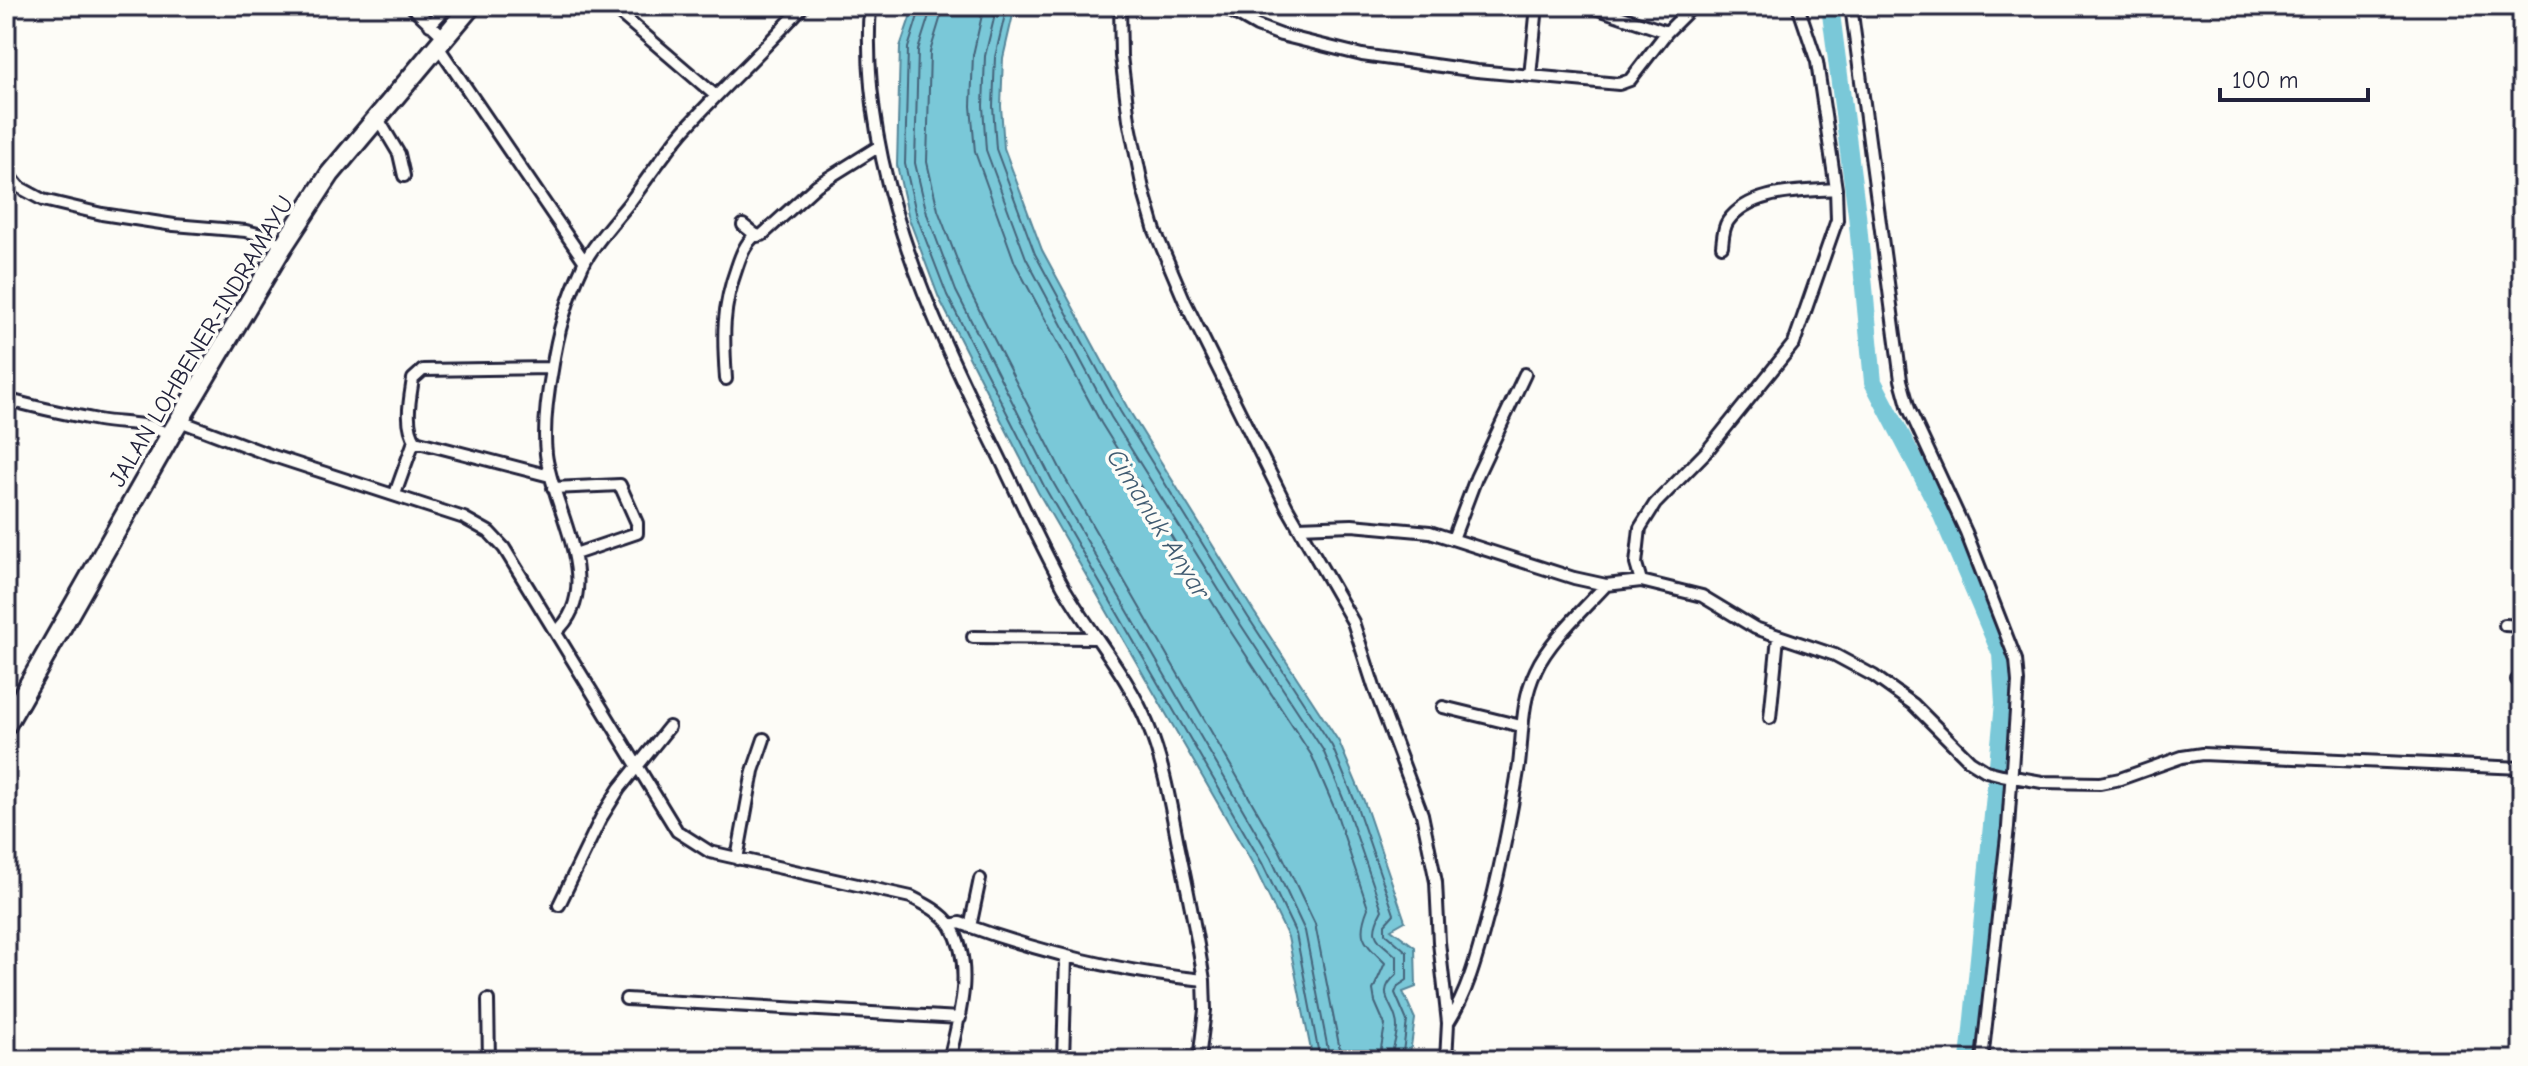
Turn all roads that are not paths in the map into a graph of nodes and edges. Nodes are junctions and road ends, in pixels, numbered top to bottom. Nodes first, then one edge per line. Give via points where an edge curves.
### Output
1 (411, 6) edge
2 (448, 6) edge
3 (471, 6) edge
4 (611, 6) edge
5 (803, 6) edge
6 (870, 6) edge
7 (1120, 6) edge
8 (1222, 6) edge
9 (1537, 6) edge
10 (1589, 6) edge
11 (1693, 6) edge
12 (1798, 6) edge
13 (1851, 6) edge
14 (1667, 32) junction
15 (436, 33) junction
16 (1530, 76) junction
17 (716, 96) junction
18 (377, 117) junction
19 (878, 147) junction
20 (6, 171) edge
21 (404, 176) dead end
22 (1836, 189) junction
23 (743, 225) dead end
24 (755, 235) junction
25 (275, 241) junction
26 (1722, 246) dead end
27 (585, 262) junction
28 (552, 368) junction
29 (1525, 374) dead end
30 (726, 379) dead end
31 (6, 399) edge
32 (167, 429) junction
33 (416, 442) junction
34 (550, 476) junction
35 (553, 488) junction
36 (395, 494) junction
37 (1298, 527) junction
38 (1453, 539) junction
39 (575, 554) junction
40 (1641, 581) junction
41 (1606, 585) junction
42 (2505, 625) dead end
43 (2522, 626) edge
44 (556, 632) junction
45 (973, 637) dead end
46 (1778, 637) junction
47 (1095, 638) junction
48 (1443, 707) dead end
49 (1770, 718) dead end
50 (6, 725) edge
51 (1521, 726) junction
52 (669, 727) dead end
53 (764, 739) dead end
54 (636, 767) junction
55 (2522, 768) edge
56 (2006, 776) junction
57 (737, 859) junction
58 (980, 879) dead end
59 (559, 905) dead end
60 (950, 925) junction
61 (970, 927) junction
62 (1066, 956) junction
63 (1204, 980) junction
64 (626, 999) dead end
65 (488, 1000) dead end
66 (953, 1017) junction
67 (1448, 1023) junction
68 (489, 1060) edge
69 (949, 1060) edge
70 (1063, 1060) edge
71 (1199, 1060) edge
72 (1446, 1060) edge
73 (1982, 1060) edge

1 - 15 street
2 - 15 street
3 - 15 highway, JALAN LOHBENER-INDRAMAYU
4 - 17 street
5 - 17 street
6 - 19 street
7 - 37 street via 1129,120 1155,231
8 - 16 street via 1281,35 1362,55
9 - 16 street
10 - 14 street
11 - 14 street
12 - 22 street via 1817,62
13 - 56 street via 1901,380 2016,660 2017,697
14 - 16 street via 1625,83
15 - 18 highway, JALAN LOHBENER-INDRAMAYU
15 - 27 street
17 - 27 street via 674,142
18 - 21 street via 399,154
18 - 25 highway, JALAN LOHBENER-INDRAMAYU
19 - 24 street via 833,173 762,235
19 - 47 street via 914,271 949,355 1063,585
20 - 25 street via 30,195 62,205 160,223 238,230
22 - 26 street via 1755,201 1729,220
22 - 40 street via 1837,220 1800,333 1707,451 1647,516 1638,536
23 - 24 street
24 - 30 street via 740,258 724,310
25 - 32 highway, JALAN LOHBENER-INDRAMAYU
27 - 28 street
28 - 33 street via 423,370 413,379 410,400 410,433
28 - 34 street via 546,439
29 - 38 street
31 - 32 street
32 - 36 street
32 - 50 highway, JALAN LOHBENER-INDRAMAYU
33 - 34 street
33 - 36 street
34 - 35 street
35 - 39 street
35 - 39 street via 620,485 637,523 637,533
36 - 44 street via 489,532
37 - 38 street via 1352,525
37 - 67 street via 1353,622 1422,814 1436,882
38 - 41 street
39 - 44 street via 578,583 573,609
40 - 41 street
40 - 46 street via 1702,596
41 - 51 street via 1536,668
42 - 43 street
44 - 54 street
45 - 47 street
46 - 49 street
46 - 56 street via 1835,655 1874,676 1913,704 1970,761
47 - 63 street via 1135,695 1149,727 1170,801
48 - 51 street
51 - 67 street via 1501,870 1474,968
52 - 54 street
53 - 57 street
54 - 57 street via 677,831 710,852
54 - 59 street via 601,818
55 - 56 street via 2202,754 2111,782
56 - 73 street via 2008,827
57 - 60 street via 911,897
58 - 61 street
60 - 61 street
60 - 66 street via 964,974
61 - 62 street
62 - 63 street
62 - 70 street
63 - 71 street
64 - 66 street
65 - 68 street
66 - 69 street
67 - 72 street

